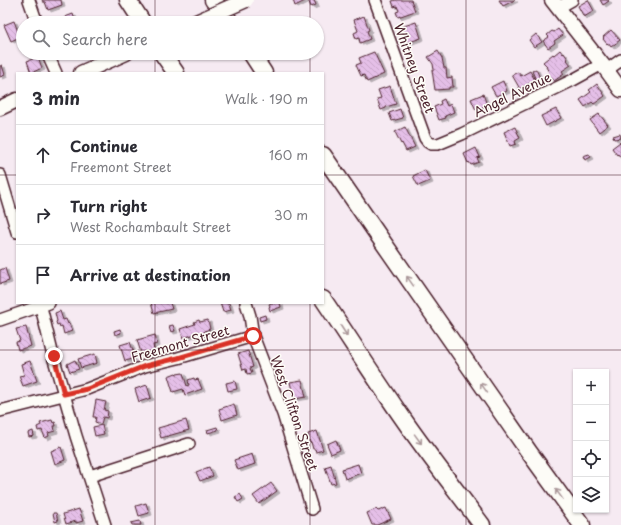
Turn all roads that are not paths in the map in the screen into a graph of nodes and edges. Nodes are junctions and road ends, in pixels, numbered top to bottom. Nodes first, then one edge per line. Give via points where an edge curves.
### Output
1 (29, 0) edge
2 (128, 0) edge
3 (213, 0) edge
4 (246, 0) edge
5 (375, 0) edge
6 (572, 0) edge
7 (555, 4) edge
8 (35, 16) edge
9 (138, 16) edge
10 (210, 16) edge
11 (226, 16) edge
12 (50, 60) edge
13 (110, 60) edge
14 (167, 60) edge
15 (256, 60) edge
16 (621, 60) edge
17 (605, 67) junction
18 (56, 72) edge
19 (83, 72) edge
20 (175, 72) edge
21 (263, 72) edge
22 (621, 90) edge
23 (16, 100) edge
24 (0, 108) edge
25 (431, 144) joint
26 (324, 156) edge
27 (0, 175) edge
28 (16, 229) edge
29 (324, 301) edge
30 (43, 304) edge
31 (246, 304) edge
32 (0, 320) edge
33 (253, 336) junction
34 (64, 394) junction
35 (0, 411) edge
36 (189, 444) dead end
37 (90, 476) junction
38 (312, 509) dead end
39 (105, 525) edge
40 (482, 525) edge
41 (582, 525) edge

1 - 8 street
2 - 9 highway
3 - 11 highway
4 - 10 main road, bridge
5 - 25 street, Whitney Street via 425,138
6 - 7 street
7 - 17 main road
12 - 18 street
13 - 19 main road
14 - 20 highway
15 - 21 highway
16 - 17 street, Angel Avenue
17 - 22 main road
17 - 25 street, Angel Avenue via 462,134 438,144
23 - 24 main road
41 -> 26 highway
27 - 28 street
29 -> 40 highway via 404,420
30 - 32 street
30 - 34 street
31 - 33 street, West Clifton Street
33 - 34 street, Freemont Street via 145,366 87,389
33 - 38 street, West Clifton Street via 283,414
34 - 35 street, Freemont Street
34 - 37 street
36 - 37 street
37 - 39 street

